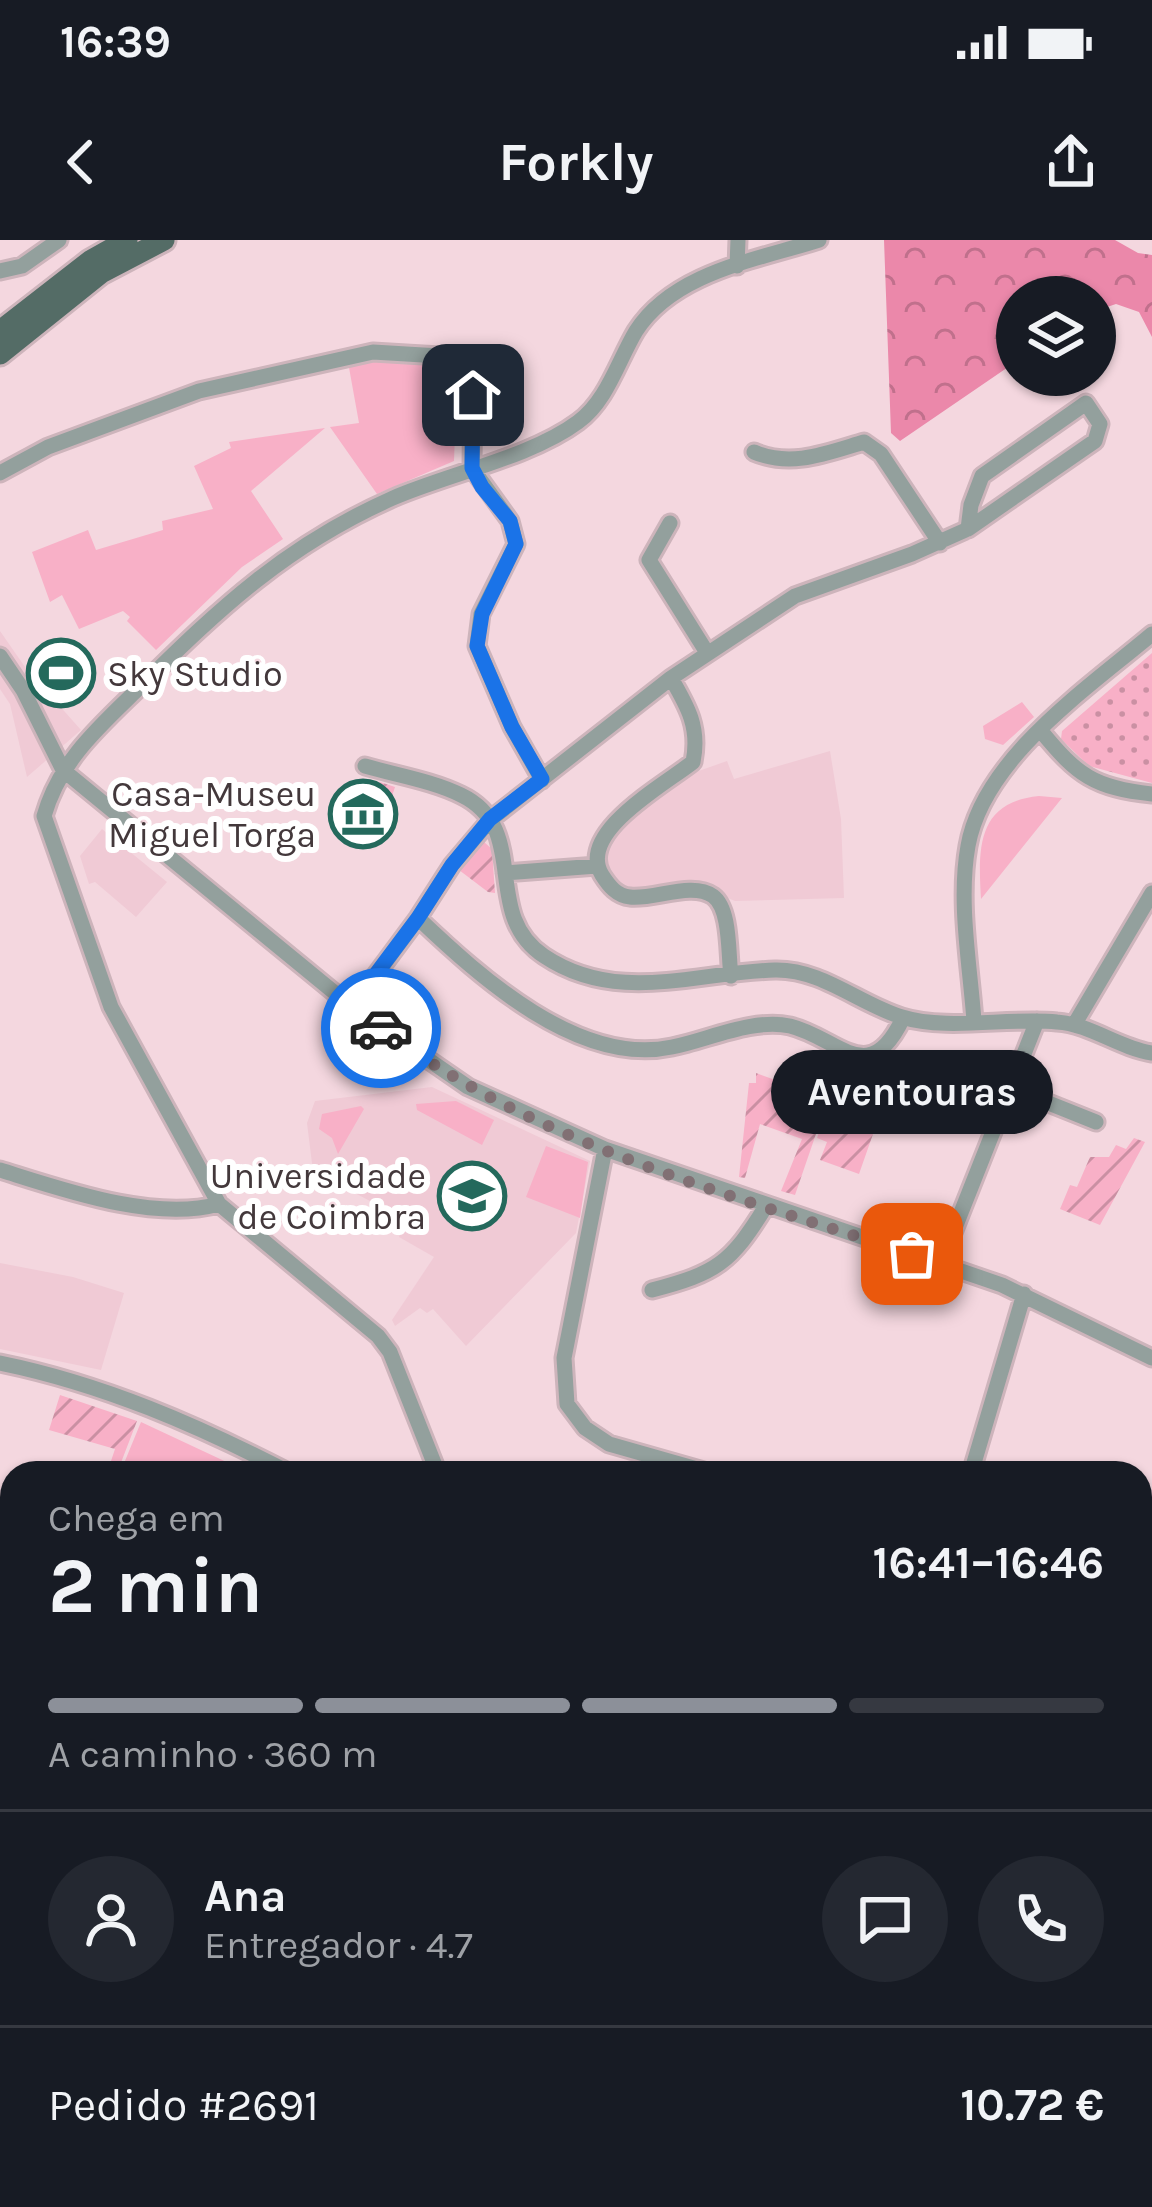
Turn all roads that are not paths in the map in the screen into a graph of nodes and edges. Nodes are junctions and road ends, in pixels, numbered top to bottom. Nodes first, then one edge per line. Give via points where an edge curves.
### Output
1 (59, 240) edge
2 (127, 240) edge
3 (164, 240) edge
4 (738, 240) edge
5 (819, 240) edge
6 (770, 247) edge
7 (736, 266) junction
8 (0, 271) edge
9 (0, 331) edge
10 (0, 354) edge
11 (473, 358) junction
12 (503, 414) dead end
13 (754, 452) dead end
14 (472, 468) junction
15 (0, 473) edge
16 (670, 523) dead end
17 (968, 529) junction
18 (940, 543) junction
19 (1152, 634) edge
20 (706, 651) junction
21 (0, 656) edge
22 (671, 678) junction
23 (1041, 731) junction
24 (365, 766) dead end
25 (63, 770) junction
26 (542, 779) junction
27 (1152, 794) edge
28 (490, 819) junction
29 (597, 866) junction
30 (505, 873) junction
31 (1152, 893) edge
32 (418, 918) junction
33 (731, 976) junction
34 (352, 1006) junction
35 (903, 1018) junction
36 (974, 1021) junction
37 (1037, 1021) junction
38 (1074, 1025) junction
39 (1152, 1053) edge
40 (1011, 1088) junction
41 (1096, 1122) dead end
42 (605, 1149) junction
43 (0, 1171) edge
44 (219, 1204) junction
45 (766, 1206) junction
46 (941, 1263) junction
47 (652, 1290) dead end
48 (1024, 1294) junction
49 (1152, 1358) edge
50 (0, 1363) edge
51 (265, 1461) edge
52 (433, 1461) edge
53 (669, 1461) edge
54 (975, 1461) edge

1 - 8 street
2 - 9 main road
3 - 10 main road via 101,273
4 - 7 street
5 - 6 street
6 - 7 street
7 - 14 street via 695,280 659,306 578,423
11 - 12 street via 499,366
11 - 14 street
11 - 15 street via 374,352 178,396
13 - 18 street via 802,460 864,442 881,454
14 - 25 street via 315,537 264,571
14 - 26 street via 510,521 516,544 482,614 477,646
16 - 20 street via 649,560
17 - 17 street via 1095,441 1100,424 1086,403 982,476
17 - 18 street
18 - 20 street via 795,596
19 - 23 street
20 - 22 street
21 - 25 street
22 - 26 street
22 - 29 street via 692,714 693,762 607,829
23 - 27 street via 1072,770
23 - 36 street via 987,792 968,842
24 - 28 street via 464,795
25 - 34 street
25 - 44 street via 44,816 111,1007
26 - 28 street
28 - 30 street via 504,845
28 - 32 street
29 - 30 street
29 - 33 street via 626,898 701,891 716,898
30 - 33 street via 520,933 542,956 588,977 638,986
31 - 38 street
32 - 34 street
32 - 35 street via 520,1006 625,1047 666,1049 778,1026 866,1056 887,1045
33 - 35 street via 804,973
34 - 42 street via 468,1087
35 - 36 street
36 - 37 street
37 - 38 street
37 - 40 street
38 - 39 street
40 - 41 street
40 - 46 street
42 - 45 street
42 - 53 street via 565,1358 567,1404 609,1444
43 - 44 street via 177,1210
44 - 52 street via 378,1336
45 - 46 street
45 - 47 street via 726,1261
46 - 48 street
48 - 49 street
48 - 54 street
50 - 51 street via 148,1405

